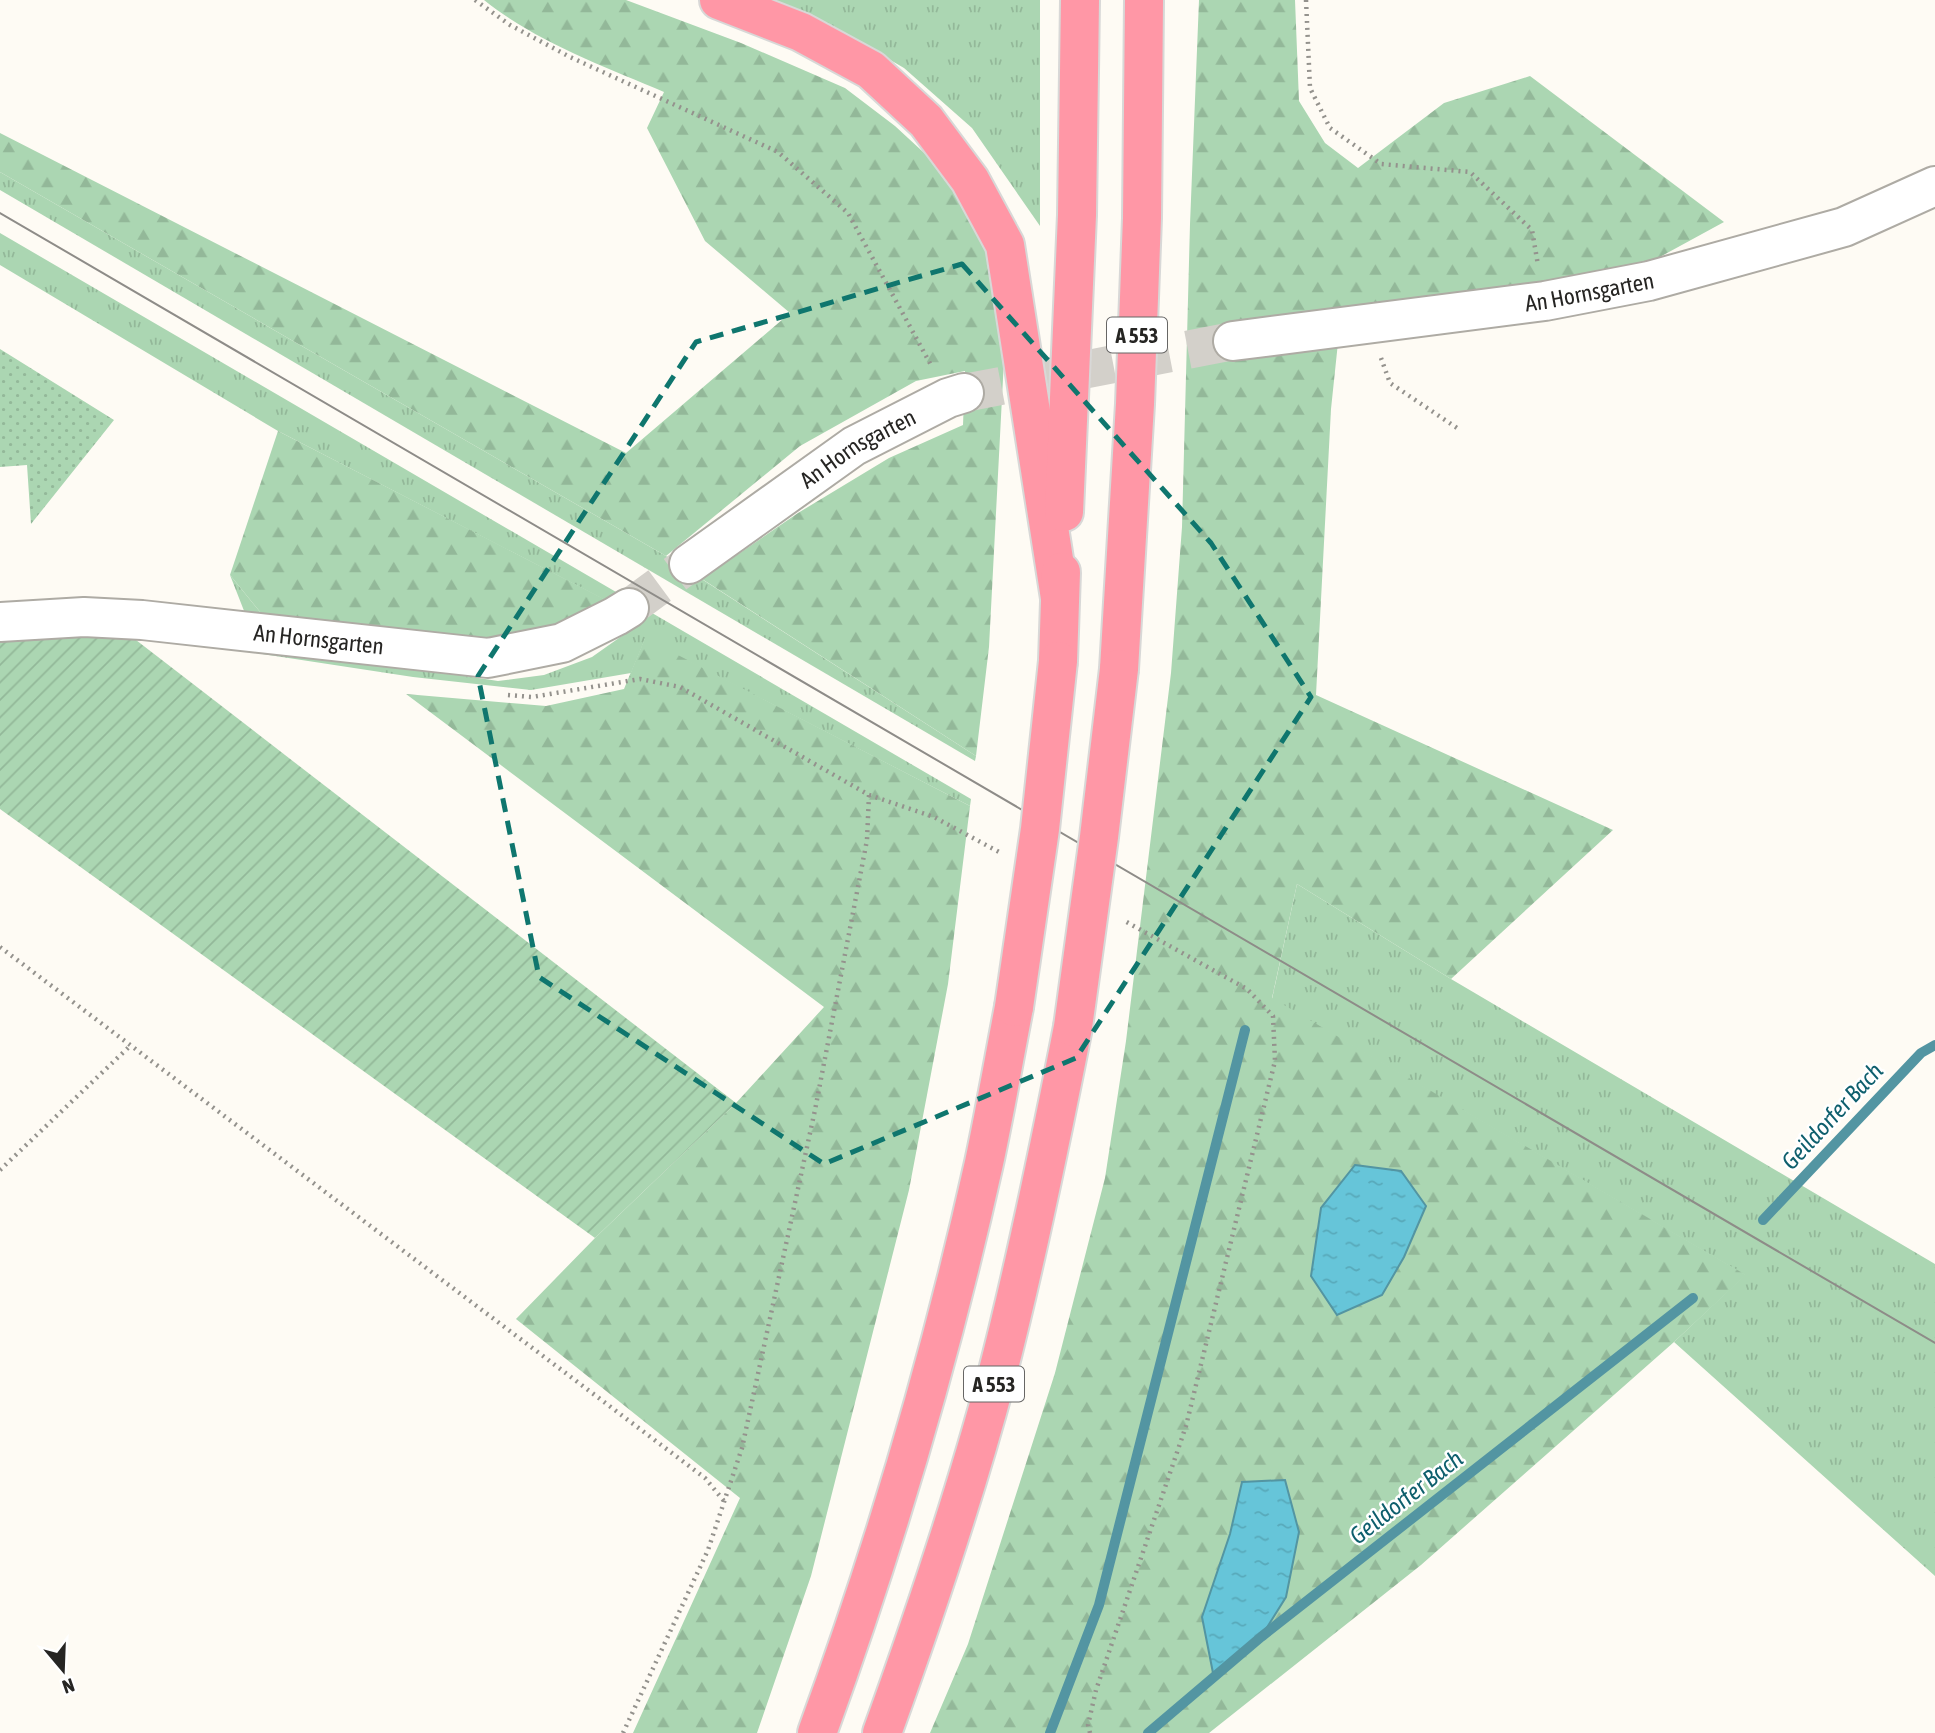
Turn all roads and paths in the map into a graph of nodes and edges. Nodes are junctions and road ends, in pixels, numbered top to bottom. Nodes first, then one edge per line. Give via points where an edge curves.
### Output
1 (475, 0) edge
2 (719, 0) edge
3 (1080, 0) edge
4 (1144, 0) edge
5 (1306, 0) edge
6 (1935, 186) edge
7 (1545, 301) junction
8 (1367, 322) junction
9 (1233, 341) tunnel mouth
10 (956, 396) joint
11 (1458, 428) dead end
12 (689, 564) tunnel mouth
13 (1060, 598) junction
14 (629, 608) tunnel mouth
15 (0, 622) edge
16 (495, 694) dead end
17 (869, 795) junction
18 (1005, 856) dead end
19 (1122, 919) dead end
20 (0, 947) edge
21 (130, 1045) junction
22 (0, 1170) edge
23 (725, 1501) junction
24 (623, 1733) edge
25 (817, 1733) edge
26 (882, 1733) edge
27 (1090, 1733) edge

1 - 10 path via 570,57 778,152 848,213
2 - 13 highway via 801,32 871,70 926,121 970,180 1005,245
3 - 13 highway, A 553 via 1077,215
4 - 26 highway, A 553, bridge via 1142,218 1119,669 1073,1027 996,1380
5 - 7 path via 1310,88 1329,128 1381,164 1470,172 1532,230
6 - 7 street, An Hornsgarten via 1844,227 1649,281
7 - 8 street, An Hornsgarten
8 - 9 street, An Hornsgarten
8 - 11 path via 1390,383
10 - 12 street, An Hornsgarten via 854,446
13 - 25 highway, A 553, bridge via 1040,829 1014,1007 984,1162 936,1363 847,1652
14 - 15 street, An Hornsgarten via 562,643 488,659 142,620 84,617
16 - 17 path via 531,697 640,679 680,687
17 - 18 path via 934,817
17 - 23 path via 867,840 815,1110 742,1448
19 - 27 path via 1247,989 1273,1016 1275,1061 1186,1426 1096,1690
20 - 21 path
21 - 22 path
21 - 23 path via 705,1478
23 - 24 path via 708,1550

